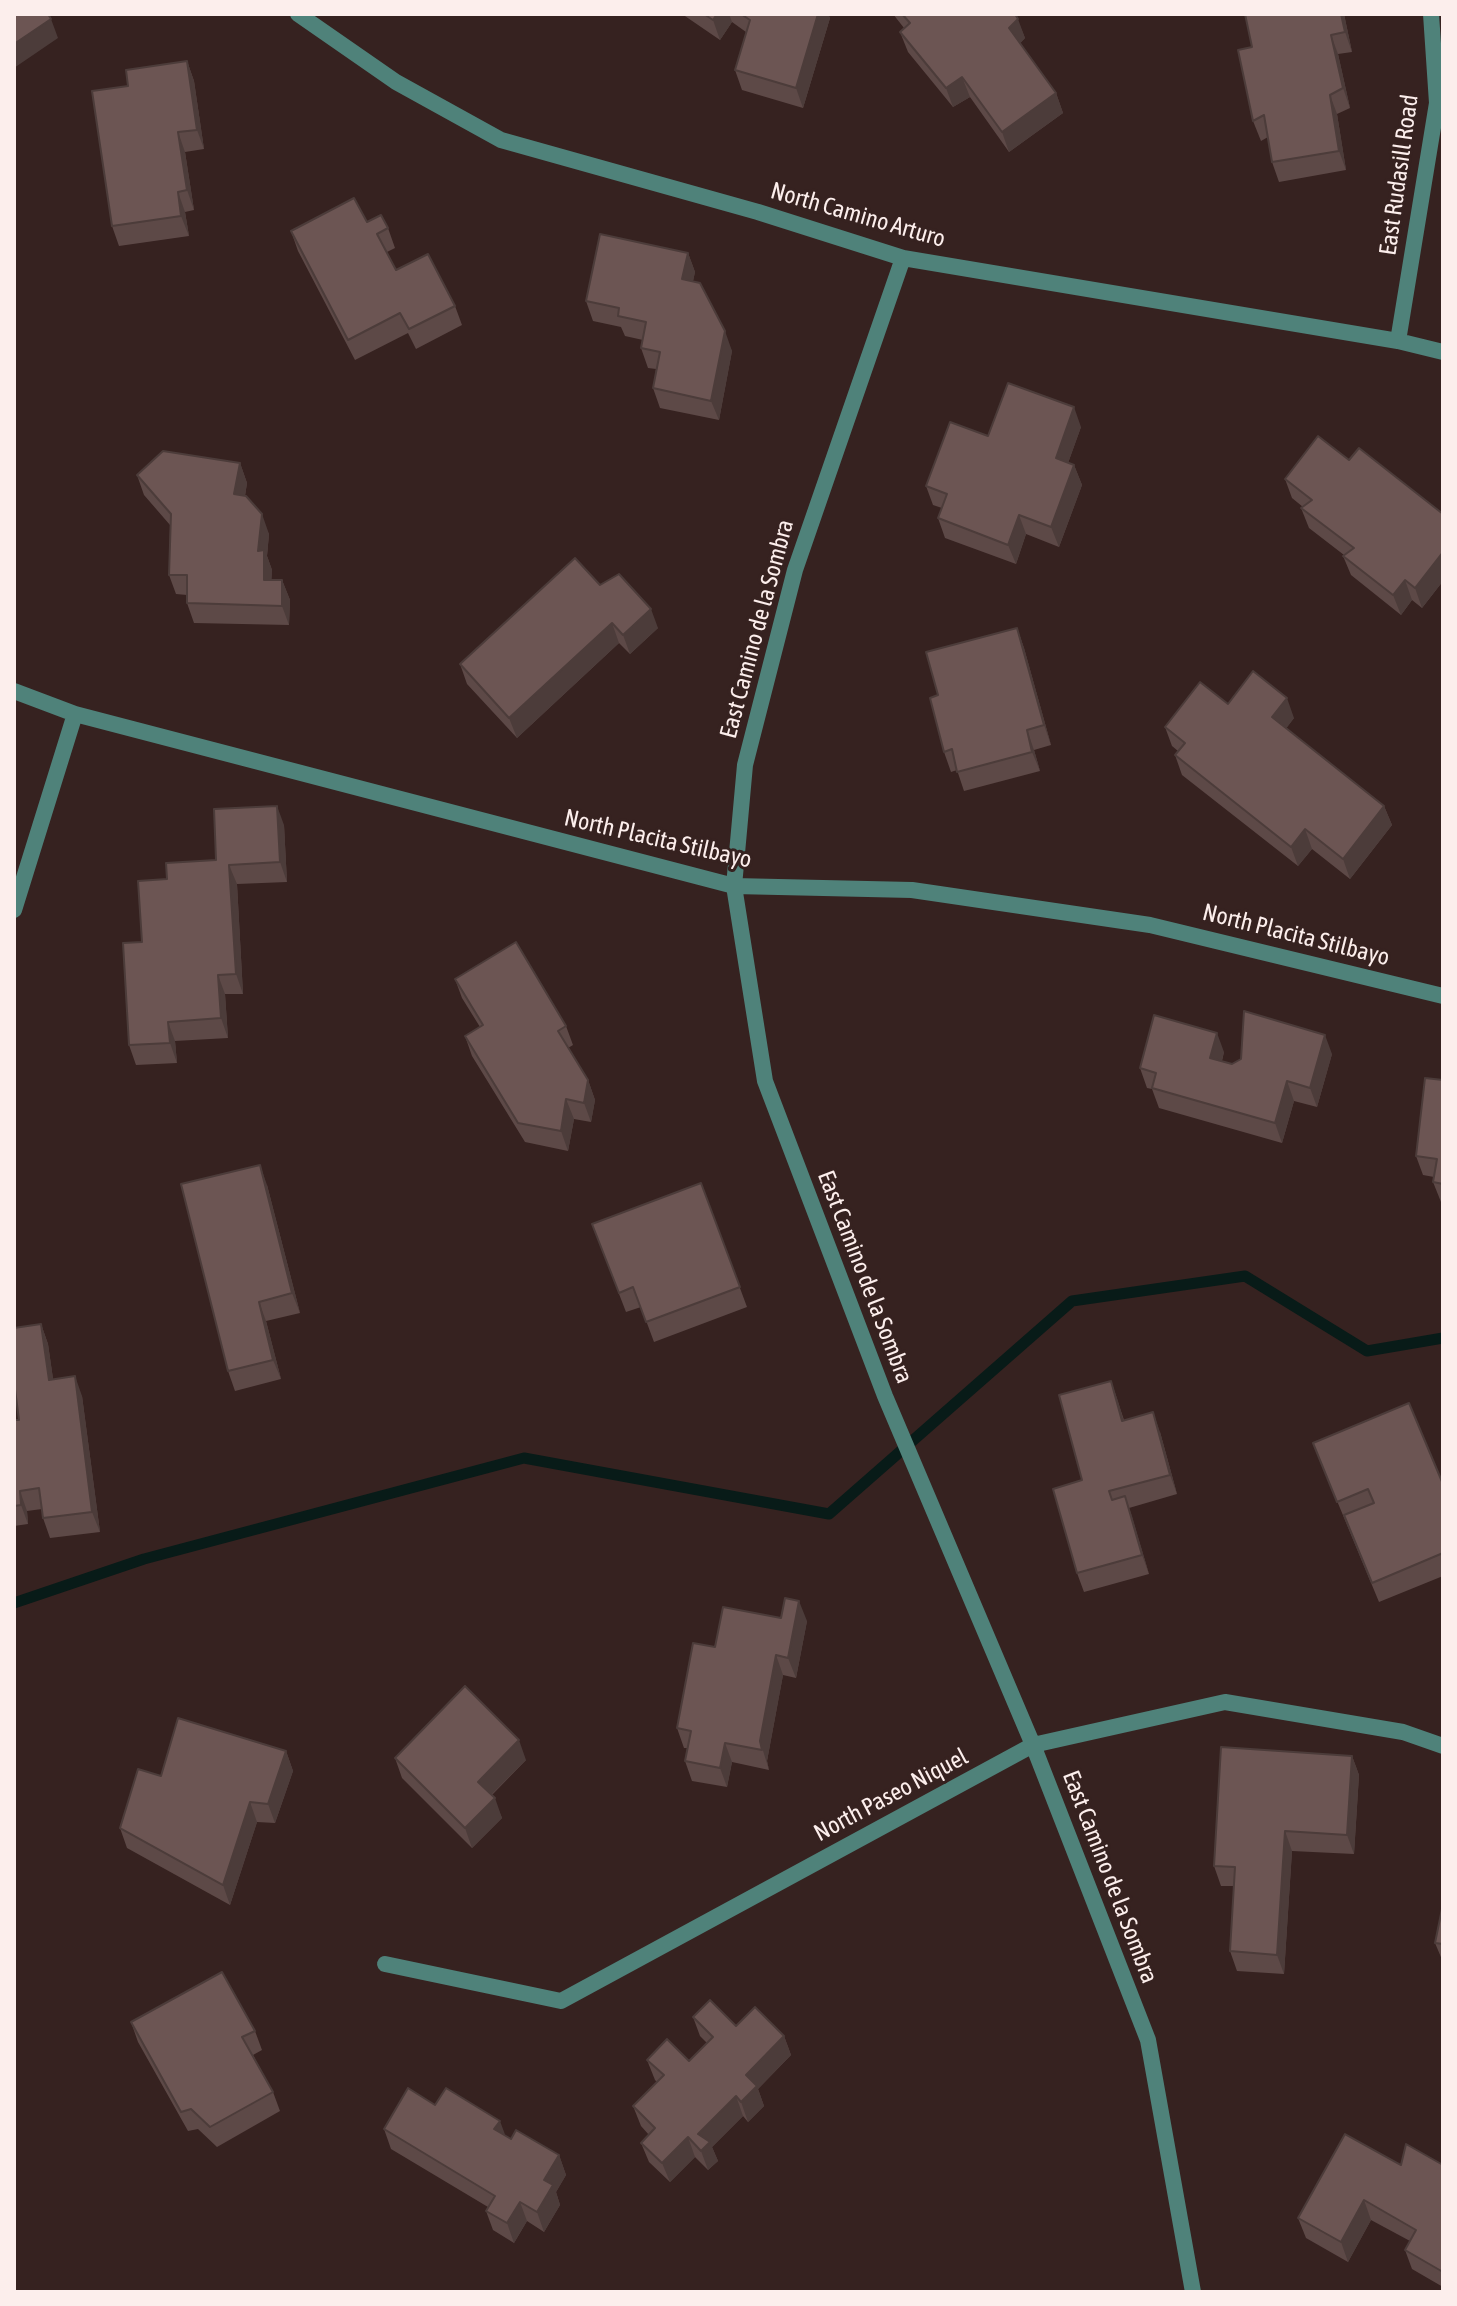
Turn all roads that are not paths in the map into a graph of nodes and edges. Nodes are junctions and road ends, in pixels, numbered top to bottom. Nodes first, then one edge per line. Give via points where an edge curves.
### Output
1 (298, 14) edge
2 (1431, 14) edge
3 (903, 258) junction
4 (1398, 341) junction
5 (1443, 352) edge
6 (14, 691) edge
7 (75, 714) junction
8 (734, 886) junction
9 (14, 910) edge
10 (1443, 996) edge
11 (1033, 1745) junction
12 (1443, 1746) edge
13 (385, 1964) dead end
14 (1193, 2292) edge

1 - 3 street, North Camino Arturo via 396,82 501,140
2 - 4 street, East Rudasill Road via 1437,103
3 - 4 street, North Camino Arturo
3 - 8 street, East Camino de la Sombra via 791,584 745,765
4 - 5 street, North Camino Arturo
6 - 7 street, North Placita Stilbayo
7 - 8 street, North Placita Stilbayo
7 - 9 street
8 - 10 street, North Placita Stilbayo via 912,890 1150,925
8 - 11 street, East Camino de la Sombra via 765,1081 885,1396
11 - 12 street, North Paseo Niquel via 1225,1702 1403,1732
11 - 13 street, North Paseo Niquel via 561,2001
11 - 14 street, East Camino de la Sombra via 1148,2040

